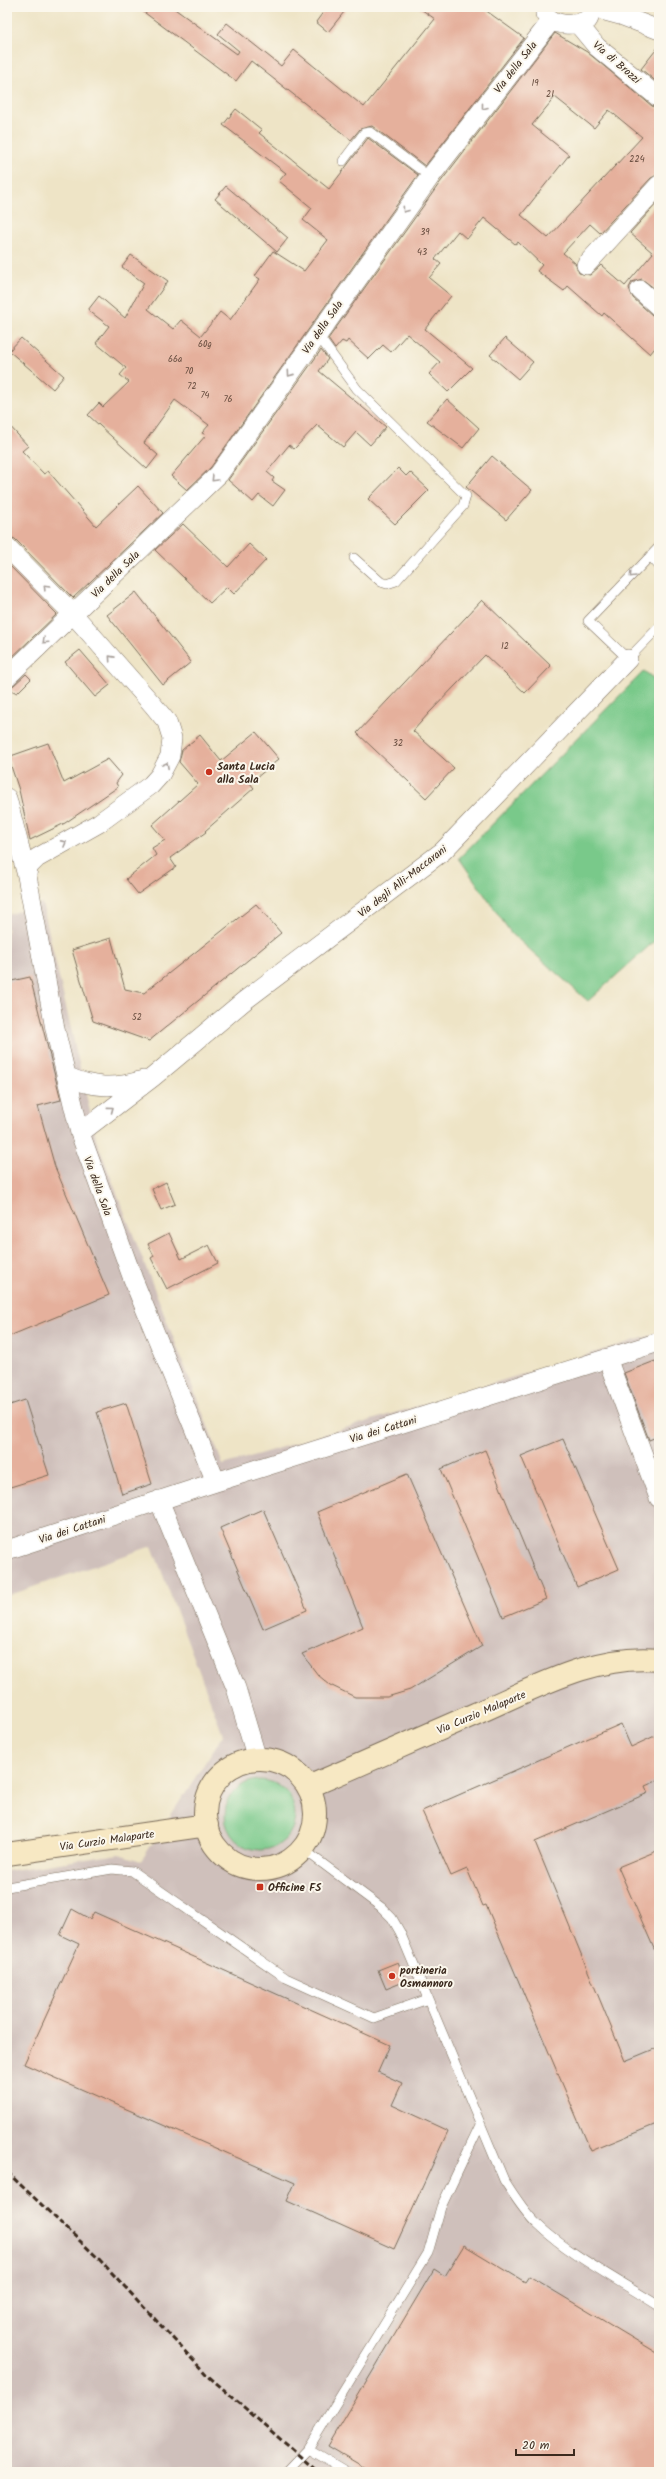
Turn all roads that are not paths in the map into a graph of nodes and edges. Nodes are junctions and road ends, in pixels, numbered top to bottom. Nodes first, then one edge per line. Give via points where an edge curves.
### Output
1 (594, 7) edge
2 (542, 11) edge
3 (578, 24) junction
4 (659, 30) edge
5 (659, 98) edge
6 (343, 161) dead end
7 (430, 177) junction
8 (659, 185) edge
9 (586, 265) dead end
10 (640, 290) dead end
11 (659, 307) edge
12 (317, 334) junction
13 (7, 547) edge
14 (659, 547) edge
15 (650, 556) junction
16 (354, 558) dead end
17 (659, 566) edge
18 (73, 614) junction
19 (659, 627) edge
20 (628, 659) junction
21 (7, 677) edge
22 (7, 798) edge
23 (19, 848) junction
24 (37, 858) junction
25 (27, 876) junction
26 (66, 1076) junction
27 (153, 1077) junction
28 (80, 1133) junction
29 (659, 1342) edge
30 (607, 1358) junction
31 (216, 1482) junction
32 (659, 1498) edge
33 (159, 1500) junction
34 (7, 1550) edge
35 (659, 1660) edge
36 (257, 1759) junction
37 (308, 1787) junction
38 (207, 1825) junction
39 (303, 1849) junction
40 (7, 1854) edge
41 (7, 1887) edge
42 (428, 1999) junction
43 (480, 2125) junction
44 (659, 2306) edge
45 (308, 2449) junction
46 (286, 2472) edge
47 (347, 2472) edge

1 - 3 street via 588,20
1 - 4 street via 620,14
2 - 3 street
2 -> 7 street, Via della Sala
3 - 5 street, Via di Brozzi via 597,47
6 - 7 lane via 364,133 370,132
7 -> 12 street, Via della Sala
8 - 9 street
10 - 11 street
12 - 16 lane via 357,389 466,496 463,506 396,581 387,584 380,582
12 -> 18 street, Via della Sala via 219,474
18 -> 13 street
14 - 15 lane
15 - 17 lane
15 -> 20 lane via 588,621
18 -> 21 street, Via della Sala
24 -> 18 street via 99,823 140,794 160,775 172,746 170,728 163,717
19 - 20 lane
20 - 27 street, Via degli Alli-Maccarani via 456,839 244,1001
22 - 23 street, Via della Sala
23 - 24 street via 27,857
23 - 25 street, Via della Sala
24 - 25 street via 28,867
25 - 26 street, Via della Sala
26 - 27 street, Via degli Alli-Maccarani via 88,1084 111,1087
26 - 28 street, Via della Sala
28 -> 27 street, Via degli Alli-Maccarani
28 - 31 street, Via della Sala via 133,1279
29 - 30 street, Via dei Cattani
30 - 31 street, Via dei Cattani
30 - 32 street
31 - 33 street, Via dei Cattani
33 - 34 street, Via dei Cattani
33 - 36 street via 236,1688
35 - 37 street, Via Curzio Malaparte via 612,1660 560,1678
36 - 37 street via 286,1765 297,1773
36 - 38 street via 237,1764 218,1779 206,1804
37 - 39 street via 314,1803 315,1818 310,1837
38 - 39 street via 218,1849 246,1867 261,1869 277,1866 289,1861
38 - 40 street, Via Curzio Malaparte
39 - 42 lane via 392,1918
41 - 42 lane via 112,1869 132,1871 286,1978 374,2018
42 - 43 lane
43 - 44 lane via 504,2180 537,2224 557,2241
43 - 45 lane via 441,2207 428,2253
45 - 46 lane
45 - 47 lane

